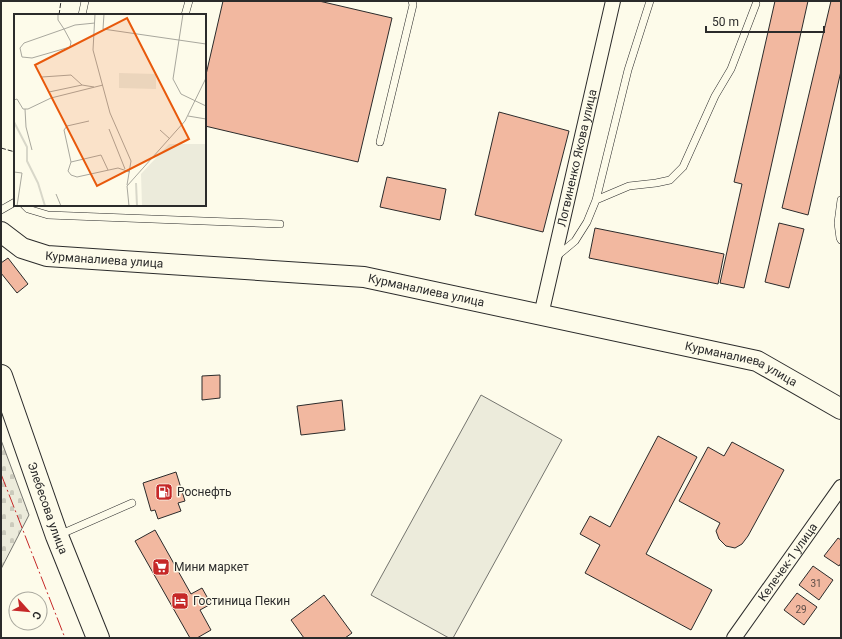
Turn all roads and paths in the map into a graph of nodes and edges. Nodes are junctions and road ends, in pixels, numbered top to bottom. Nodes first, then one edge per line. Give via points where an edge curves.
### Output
1 (86, 1) edge
2 (189, 1) edge
3 (412, 1) edge
4 (613, 1) edge
5 (650, 1) edge
6 (756, 4) dead end
7 (82, 14) edge
8 (185, 14) edge
9 (380, 142) dead end
10 (596, 200) junction
11 (841, 200) edge
12 (14, 203) edge
13 (25, 206) edge
14 (1, 210) edge
15 (280, 224) dead end
16 (1, 232) edge
17 (841, 240) edge
18 (554, 259) junction
19 (541, 315) junction
20 (1, 376) edge
21 (841, 409) edge
22 (841, 487) edge
23 (132, 503) dead end
24 (56, 536) junction
25 (98, 638) edge
26 (734, 638) edge

1 - 7 lane
2 - 8 lane
3 - 9 lane
4 - 18 street, Логвиненко Якова улица
5 - 10 lane via 628,70
6 - 10 lane via 731,69 715,96 683,167 670,180 629,186
10 - 18 lane via 587,222 575,240
11 - 17 lane via 838,223
12 - 14 lane
13 - 15 lane via 48,215
16 - 19 street, Курманалиева улица via 22,248 46,256 364,277
18 - 19 street, Логвиненко Якова улица
19 - 21 street, Курманалиева улица via 758,361
20 - 24 main road, Элебесова улица
22 - 26 street, Келечек-1 улица
23 - 24 lane
24 - 25 main road, Элебесова улица

